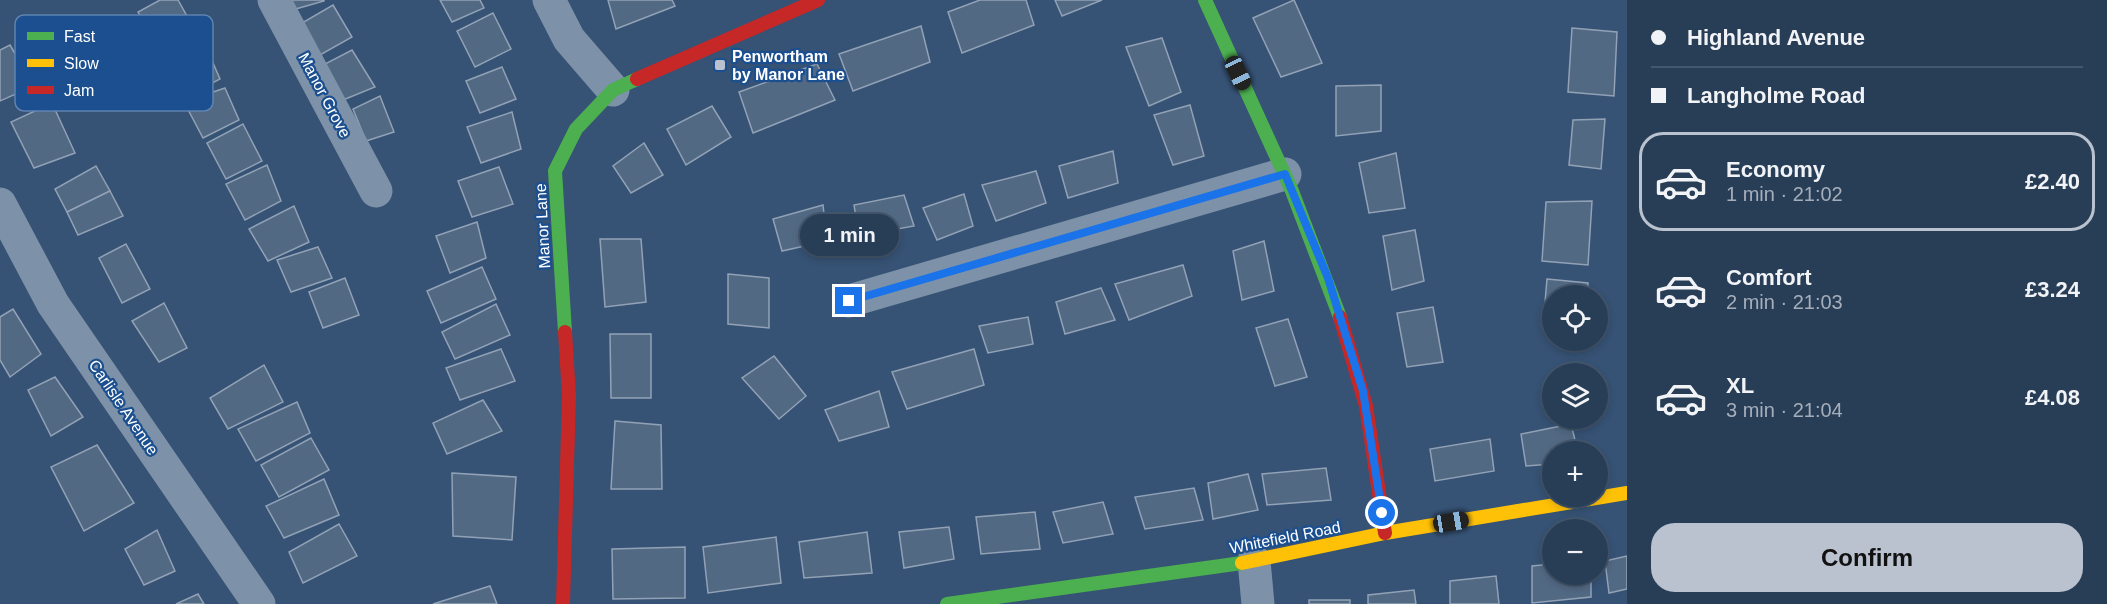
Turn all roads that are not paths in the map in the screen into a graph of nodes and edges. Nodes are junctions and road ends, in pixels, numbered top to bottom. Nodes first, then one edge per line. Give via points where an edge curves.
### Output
1 (274, 0) edge
2 (549, 0) edge
3 (818, 0) edge
4 (1205, 0) edge
5 (613, 90) junction
6 (1285, 174) junction
7 (376, 191) dead end
8 (0, 204) edge
9 (849, 301) dead end
10 (1627, 493) edge
11 (1385, 533) junction
12 (1254, 561) junction
13 (259, 604) edge
14 (563, 604) edge
15 (948, 604) edge
16 (1258, 604) edge

1 - 7 street, Manor Grove
2 - 5 street via 569,39
3 - 5 street, Manor Lane
4 - 6 street
5 - 14 street, Manor Lane via 576,129 555,171 569,396
6 - 9 street
6 - 11 street via 1328,278 1363,391
8 - 13 street, Carlisle Avenue via 53,304
10 - 11 street, Whitefield Road
11 - 12 street, Whitefield Road
12 - 15 street, Whitefield Road
12 - 16 street

